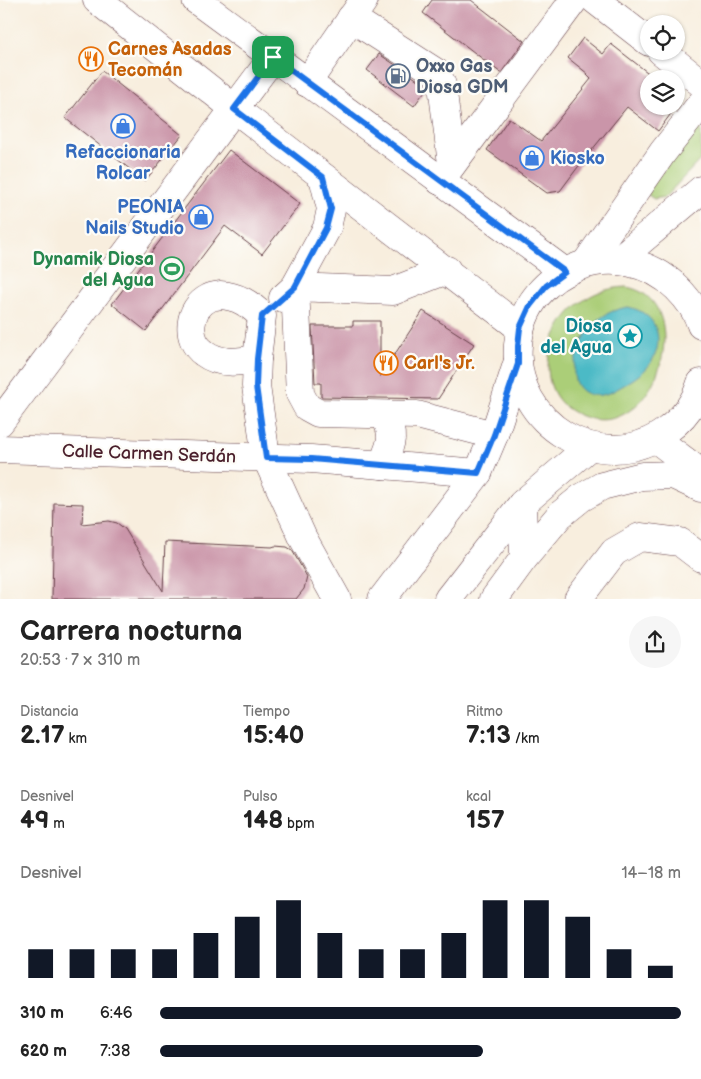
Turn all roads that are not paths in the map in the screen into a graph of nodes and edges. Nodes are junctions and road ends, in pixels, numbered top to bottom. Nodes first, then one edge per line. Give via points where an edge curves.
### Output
1 (97, 0) edge
2 (196, 0) edge
3 (574, 0) edge
4 (596, 0) edge
5 (358, 9) edge
6 (640, 35) edge
7 (273, 57) junction
8 (672, 60) edge
9 (307, 83) junction
10 (701, 83) edge
11 (701, 104) edge
12 (234, 109) junction
13 (446, 172) junction
14 (323, 177) junction
15 (701, 190) edge
16 (618, 260) junction
17 (575, 267) junction
18 (447, 270) junction
19 (295, 287) junction
20 (262, 316) junction
21 (701, 321) edge
22 (520, 328) junction
23 (257, 359) junction
24 (518, 364) junction
25 (701, 383) edge
26 (384, 415) junction
27 (0, 422) edge
28 (494, 435) junction
29 (656, 439) junction
30 (590, 447) junction
31 (0, 449) edge
32 (266, 458) junction
33 (382, 465) junction
34 (478, 473) junction
35 (701, 473) edge
36 (701, 488) edge
37 (522, 504) junction
38 (524, 558) junction
39 (701, 558) edge
40 (337, 599) edge
41 (382, 599) edge
42 (448, 599) edge
43 (494, 599) edge
44 (578, 599) edge

1 - 12 main road
2 - 7 main road
3 - 13 main road
4 - 6 main road
5 - 9 main road
5 - 13 main road via 437,73 442,85
7 - 9 main road
7 - 12 main road
8 - 10 main road
9 - 13 main road
11 - 17 main road
12 - 14 main road
12 - 27 main road
13 - 17 main road
14 - 18 main road
14 - 19 main road via 331,209 329,219
15 - 16 main road
16 - 17 main road
16 - 21 main road via 644,266 667,278 687,297
17 - 22 main road via 546,286 530,306
18 - 19 main road via 393,291
18 - 22 main road
19 - 20 main road
19 - 26 main road via 300,394 307,407 318,413
20 - 23 main road
20 - 23 main road via 244,301 220,295 200,304 191,324 196,345 204,353 232,363
22 - 24 main road
23 - 32 main road via 256,386
24 - 28 main road
24 - 30 main road via 525,392 540,417 563,436
25 - 29 main road via 697,397 680,422
26 - 28 main road via 418,415
26 - 33 main road via 392,436
28 - 34 main road
29 - 30 main road via 612,450
29 - 35 main road
30 - 37 main road
31 - 32 main road, Calle Carmen Serdán
32 - 33 main road, Calle Carmen Serdán
32 - 40 main road via 303,538
33 - 34 main road, Calle Carmen Serdán
34 - 41 main road
36 - 38 main road via 673,475 642,476 602,486 580,498 560,515
37 - 38 main road
37 - 42 main road
38 - 43 main road
39 - 44 main road via 680,542 640,537 614,552

